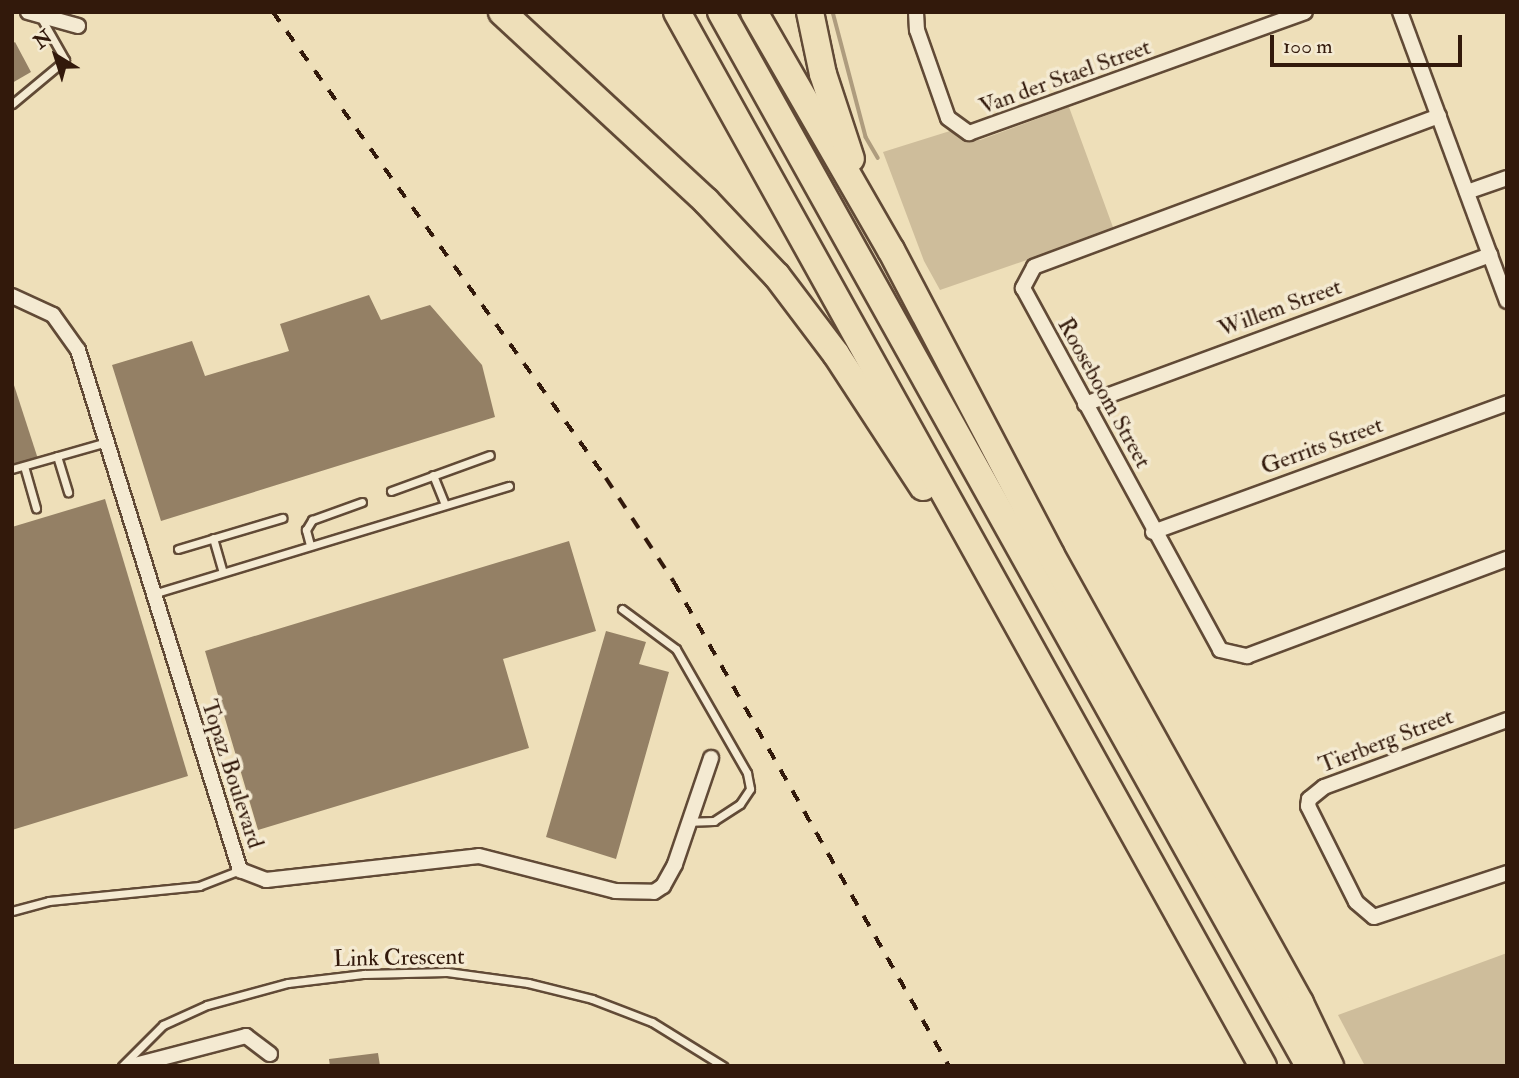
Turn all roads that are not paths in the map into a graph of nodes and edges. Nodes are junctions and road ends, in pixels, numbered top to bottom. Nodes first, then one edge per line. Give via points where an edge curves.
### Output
1 (502, 12) edge
2 (677, 12) edge
3 (720, 12) edge
4 (754, 12) edge
5 (810, 12) edge
6 (916, 12) edge
7 (1305, 12) edge
8 (1400, 12) edge
9 (34, 14) edge
10 (78, 26) dead end
11 (12, 104) edge
12 (1439, 116) junction
13 (1507, 177) edge
14 (1467, 192) junction
15 (891, 250) junction
16 (1490, 255) junction
17 (12, 296) edge
18 (1507, 301) edge
19 (1507, 403) edge
20 (1085, 404) junction
21 (107, 442) junction
22 (490, 455) dead end
23 (57, 456) junction
24 (24, 466) junction
25 (12, 469) edge
26 (433, 475) junction
27 (509, 486) dead end
28 (391, 491) dead end
29 (68, 492) dead end
30 (362, 502) dead end
31 (445, 504) junction
32 (36, 508) dead end
33 (282, 518) dead end
34 (1153, 532) junction
35 (213, 538) junction
36 (310, 545) junction
37 (178, 549) dead end
38 (1507, 559) edge
39 (223, 572) junction
40 (152, 594) junction
41 (622, 609) dead end
42 (1034, 655) junction
43 (1507, 720) edge
44 (711, 758) dead end
45 (691, 822) junction
46 (240, 870) junction
47 (1507, 873) edge
48 (12, 911) edge
49 (270, 1054) dead end
50 (122, 1066) edge
51 (131, 1066) edge
52 (723, 1066) edge
53 (1263, 1066) edge
54 (1309, 1066) edge
55 (1329, 1066) edge

1 - 42 highway via 706,201 777,276 836,354
2 - 42 highway
3 - 54 highway
4 - 15 highway
5 - 15 highway via 842,138
6 - 7 street, Van der Stael Street via 917,30 948,118 960,130 976,133
8 - 12 street
9 - 10 street
9 - 11 lane via 65,60
12 - 14 street
12 - 20 street, Rooseboom Street via 1031,269 1023,284 1025,295
13 - 14 street
14 - 16 street
15 - 55 highway via 1051,555 1300,1003
16 - 18 street
16 - 20 street, Willem Street
17 - 21 street, Topaz Boulevard via 38,304 68,331
19 - 34 street, Gerrits Street
20 - 34 street, Rooseboom Street
21 - 23 lane
21 - 40 street, Topaz Boulevard
22 - 26 lane
23 - 24 lane
23 - 29 lane
24 - 25 lane
24 - 32 lane
26 - 28 lane
26 - 31 lane
27 - 31 lane
30 - 36 lane via 312,520 306,530
31 - 36 lane
33 - 35 lane
34 - 38 street, Rooseboom Street via 1213,644 1238,656
35 - 37 lane
35 - 39 lane
36 - 39 lane
39 - 40 lane
40 - 46 street, Topaz Boulevard
41 - 45 lane via 672,643 747,773 750,789 740,804 714,821
42 - 53 highway
43 - 47 street, Tierberg Street via 1324,787 1308,799 1356,902 1374,917
44 - 45 street, Topaz Boulevard
45 - 46 street, Topaz Boulevard via 663,886 639,894 480,856 266,880
46 - 48 lane via 199,886 49,901
49 - 51 street via 246,1036
50 - 52 lane, Link Crescent via 163,1026 200,1007 288,983 364,974 447,972 528,983 592,999 652,1022

